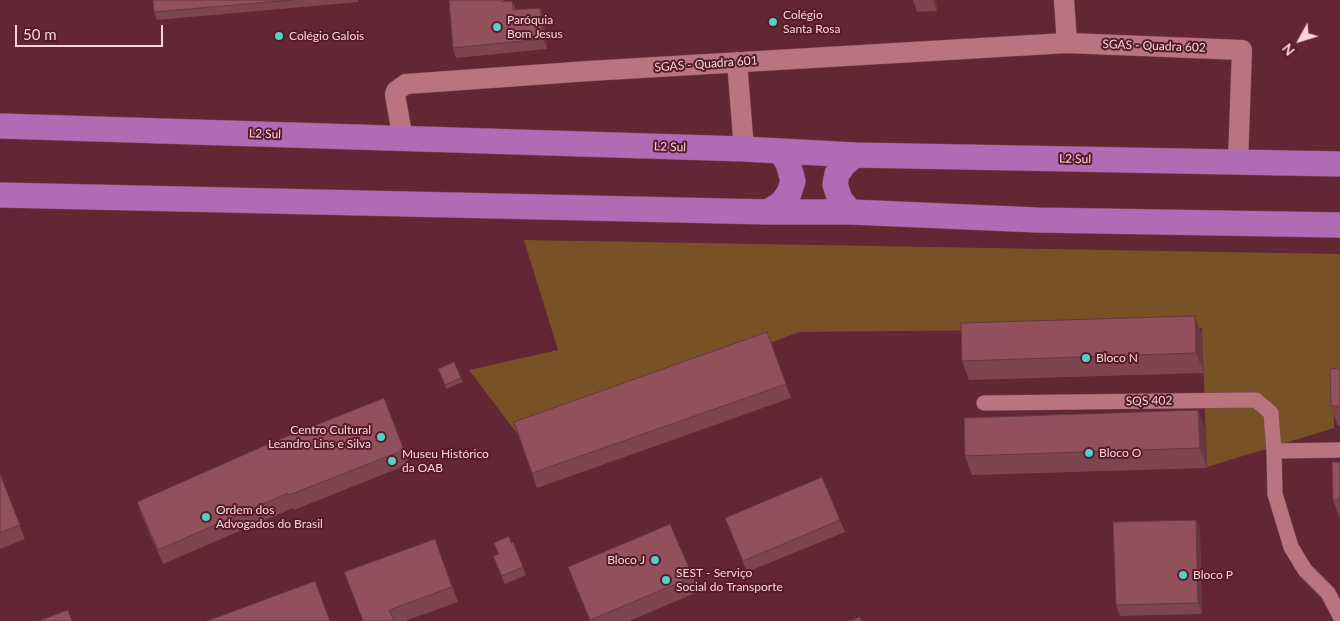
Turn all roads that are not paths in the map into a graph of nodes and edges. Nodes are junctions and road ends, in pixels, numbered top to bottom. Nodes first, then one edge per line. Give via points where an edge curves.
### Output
1 (1064, 0) edge
2 (1067, 43) junction
3 (737, 62) junction
4 (0, 126) edge
5 (403, 139) junction
6 (744, 149) junction
7 (780, 152) junction
8 (855, 154) junction
9 (1238, 162) junction
10 (1340, 164) edge
11 (0, 195) edge
12 (768, 212) junction
13 (851, 212) junction
14 (1340, 225) edge
15 (984, 403) dead end
16 (1340, 450) edge
17 (1274, 451) junction
18 (1340, 616) edge

1 - 2 street
2 - 3 street, SGAS - Quadra 601
2 - 9 street, SGAS - Quadra 602 via 1242,50
3 - 5 street, SGAS - Quadra 601 via 406,84 394,94
3 - 6 street
4 - 5 main road, L2 Sul
5 - 6 main road, L2 Sul
6 - 7 main road, L2 Sul
7 - 8 main road, L2 Sul
7 - 12 main road via 788,163 793,181 782,202
8 - 9 main road, L2 Sul
8 - 13 main road via 837,174 835,184 840,200
9 - 10 main road, L2 Sul
11 - 12 main road
12 - 13 main road
13 - 14 main road via 1037,220
15 - 17 street, SQS 402 via 1256,400 1270,413
16 - 17 street
17 - 18 street, SQS 402 via 1274,494 1290,547 1305,570 1328,593

